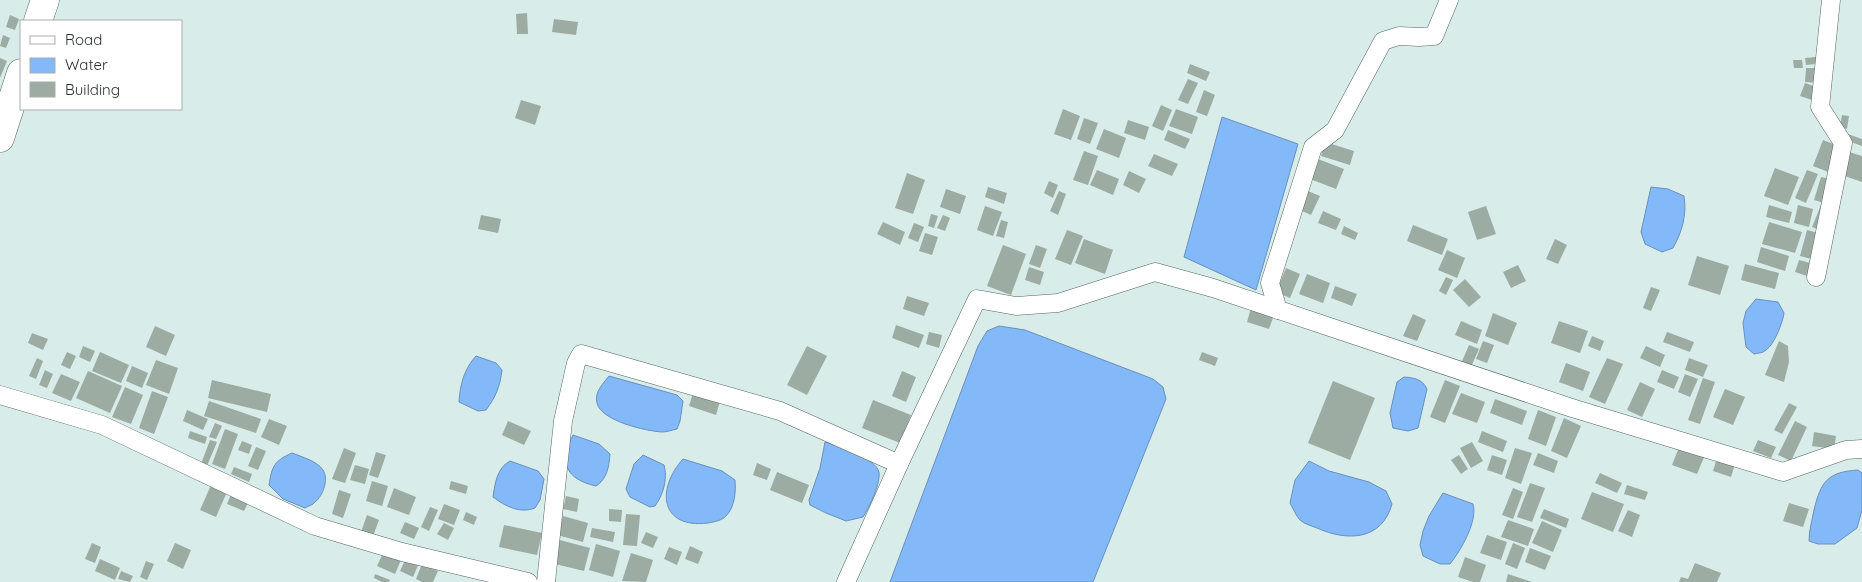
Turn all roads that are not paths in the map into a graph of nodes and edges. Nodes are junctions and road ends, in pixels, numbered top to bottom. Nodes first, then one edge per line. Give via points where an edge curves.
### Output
1 (45, 0) edge
2 (1449, 0) edge
3 (1831, 0) edge
4 (38, 20) edge
5 (20, 76) edge
6 (0, 138) edge
7 (1816, 277) dead end
8 (1278, 310) junction
9 (0, 395) edge
10 (1862, 449) edge
11 (899, 464) junction
12 (528, 582) edge
13 (546, 582) edge
14 (846, 582) edge

1 - 4 highway
2 - 8 street via 1434,36 1399,36 1383,41 1335,130 1313,147 1270,283
3 - 7 street via 1820,107 1844,142
5 - 6 highway
8 - 10 street via 1572,408 1783,472 1846,450
8 - 11 street via 1155,272 1058,303 1016,306 977,300
9 - 12 street via 102,425 315,526 402,552
11 - 13 street via 780,411 580,354 563,421
11 - 14 street

